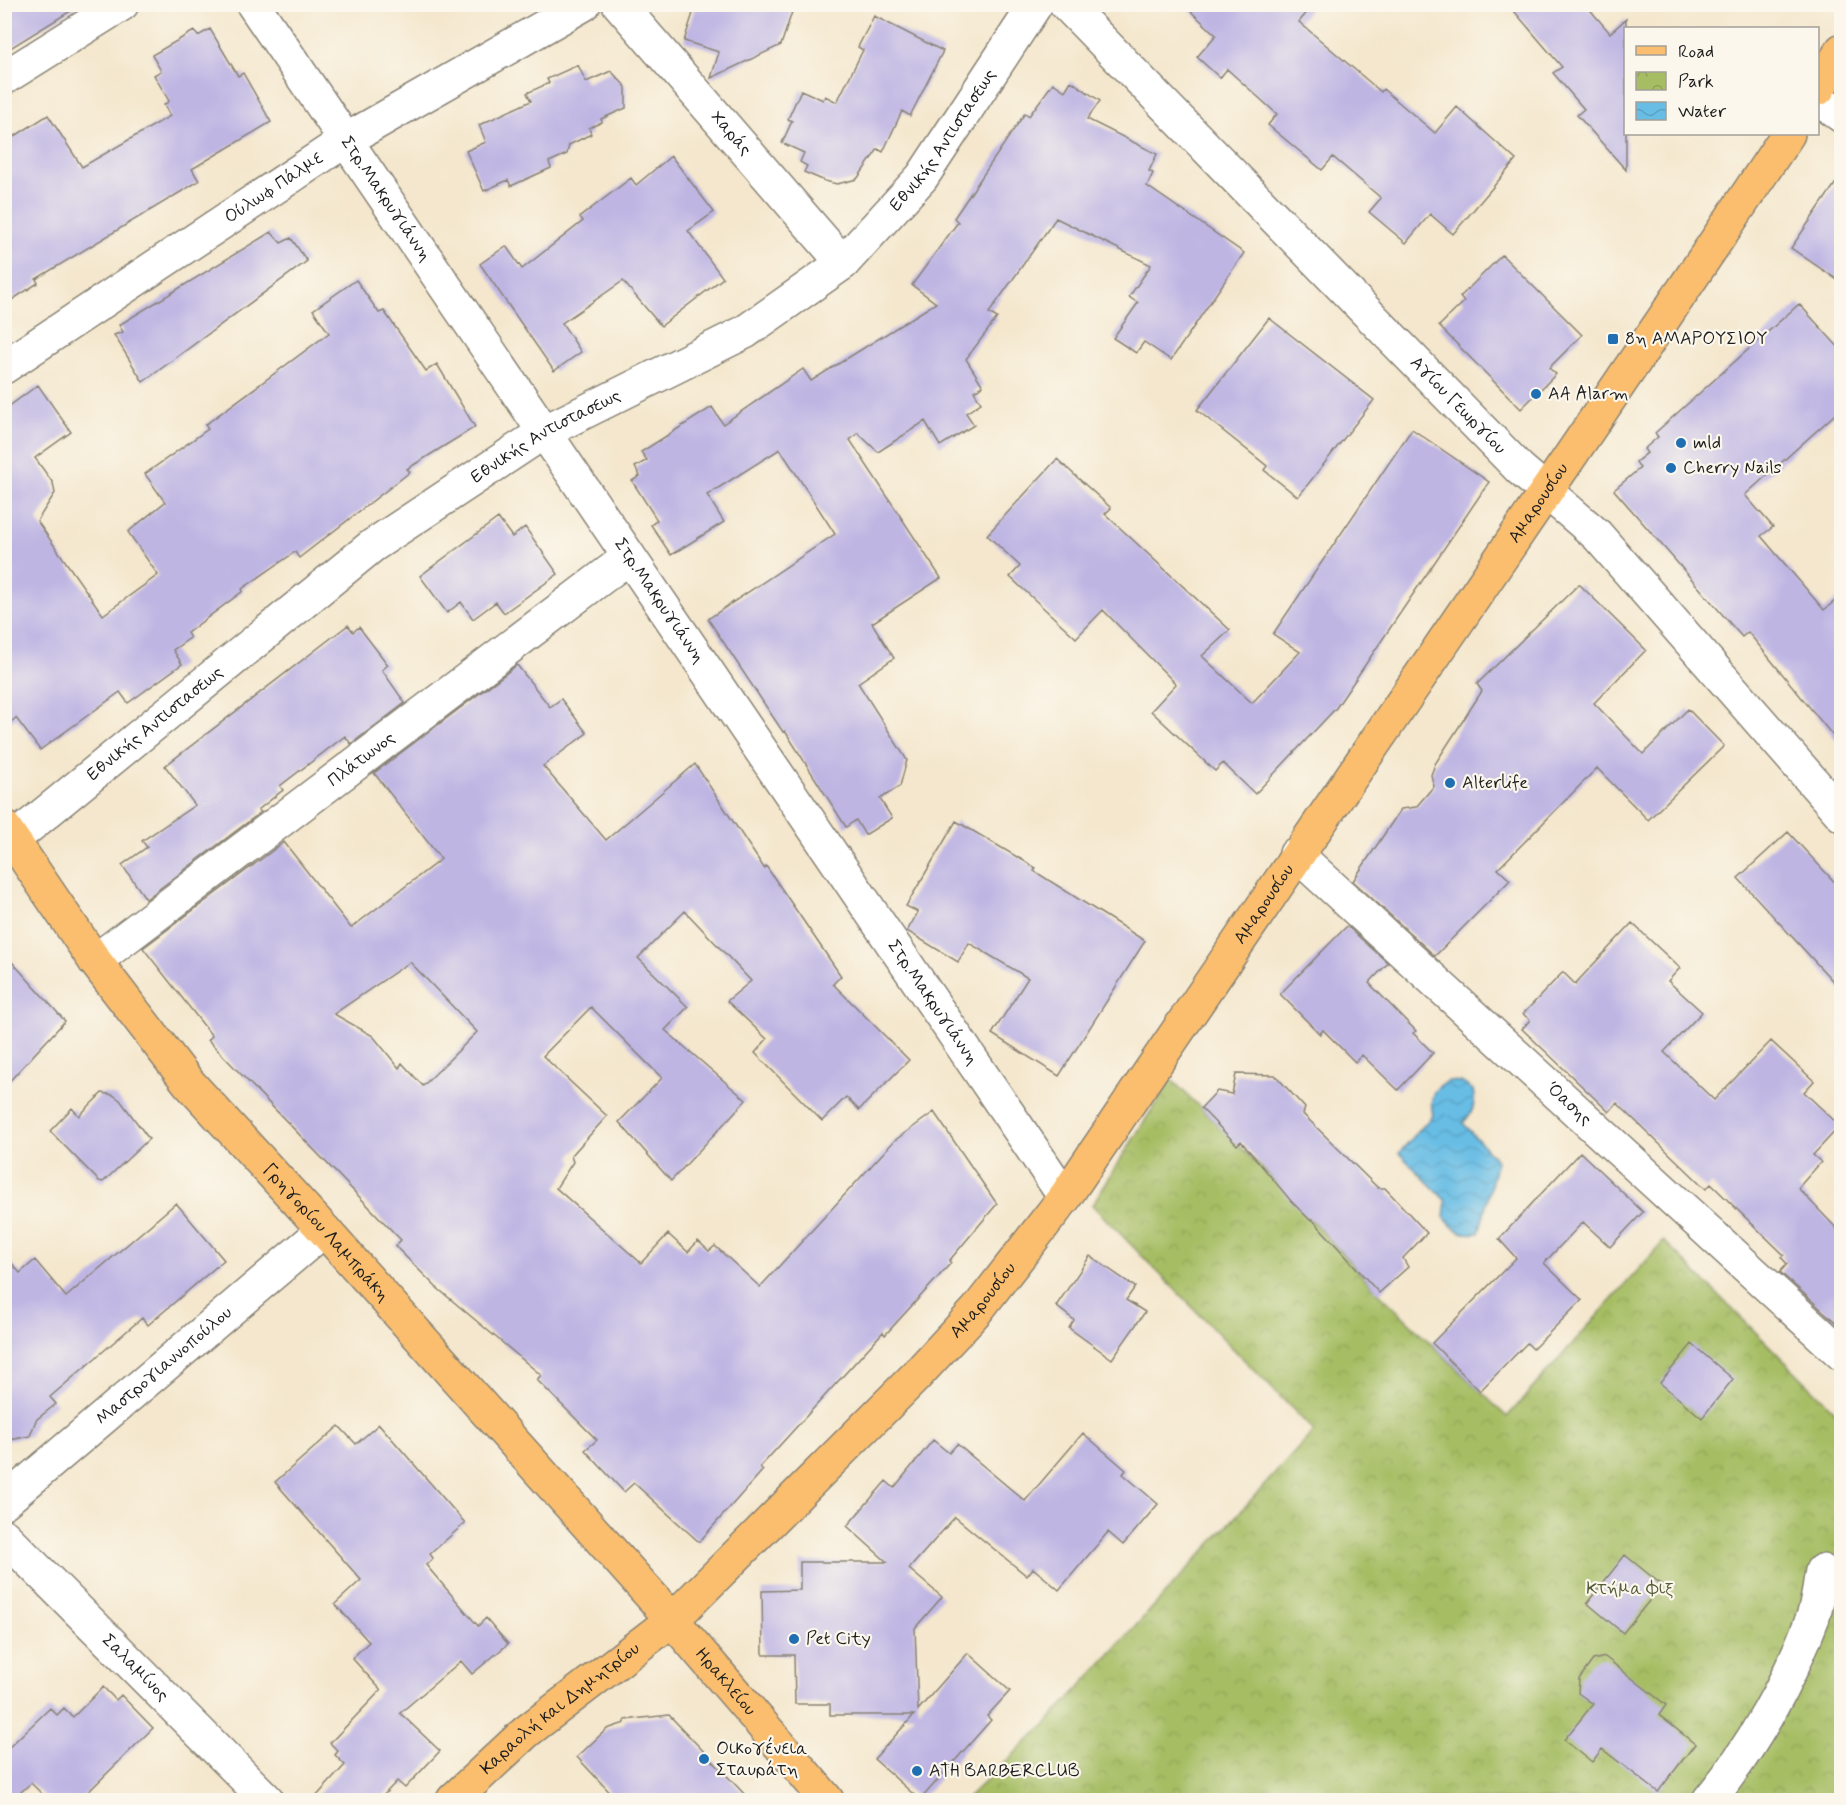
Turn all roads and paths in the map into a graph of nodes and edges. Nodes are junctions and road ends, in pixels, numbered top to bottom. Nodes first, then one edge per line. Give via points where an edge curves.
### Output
1 (122, 4) edge
2 (253, 4) edge
3 (584, 4) edge
4 (619, 4) edge
5 (1036, 4) edge
6 (1066, 4) edge
7 (1842, 50) edge
8 (4, 78) edge
9 (1819, 87) edge
10 (1819, 100) edge
11 (1842, 116) edge
12 (1787, 135) edge
13 (345, 141) junction
14 (843, 263) junction
15 (4, 367) edge
16 (544, 432) junction
17 (1549, 491) junction
18 (629, 557) junction
19 (1842, 815) edge
20 (7, 838) edge
21 (1296, 854) junction
22 (95, 961) junction
23 (1065, 1197) junction
24 (324, 1230) junction
25 (1842, 1354) edge
26 (4, 1502) edge
27 (4, 1536) edge
28 (1822, 1571) dead end
29 (672, 1620) junction
30 (267, 1800) edge
31 (453, 1800) edge
32 (827, 1800) edge
33 (1710, 1800) edge

1 - 8 street
2 - 13 street, Στρ.Μακρυγιάννη
3 - 13 street, Ούλωφ Πάλμε
4 - 14 street, Χαράς
5 - 14 street, Εθνικής Αντιστασεως via 922,177
6 - 17 street, Αγίου Γεωργίου via 1520,469
7 - 9 main road
10 - 11 street
12 - 17 main road, Αμαρουσίου
13 - 15 street, Ούλωφ Πάλμε
13 - 16 street, Στρ.Μακρυγιάννη
14 - 16 street, Εθνικής Αντιστασεως via 744,332
16 - 18 street, Στρ.Μακρυγιάννη
16 - 20 street, Εθνικής Αντιστασεως via 372,546
17 - 19 street, Αγίου Γεωργίου via 1597,535
17 - 21 main road, Αμαρουσίου
18 - 22 street, Πλάτωνος
18 - 23 street, Στρ.Μακρυγιάννη
20 - 22 main road, Γρηγορίου Λαμπράκη
21 - 23 main road, Αμαρουσίου
21 - 25 street, Όασης
22 - 24 main road, Γρηγορίου Λαμπράκη via 188,1082
23 - 29 main road, Αμαρουσίου via 977,1310 914,1378
24 - 26 street, Μαστρογιαννοπούλου
24 - 29 main road, Γρηγορίου Λαμπράκη
27 - 30 street, Σαλαμίνος
28 - 33 street via 1814,1615 1784,1683 1732,1772
29 - 31 main road, Καραολή και Δημητρίου via 526,1732
29 - 32 main road, Ηρακλείου

